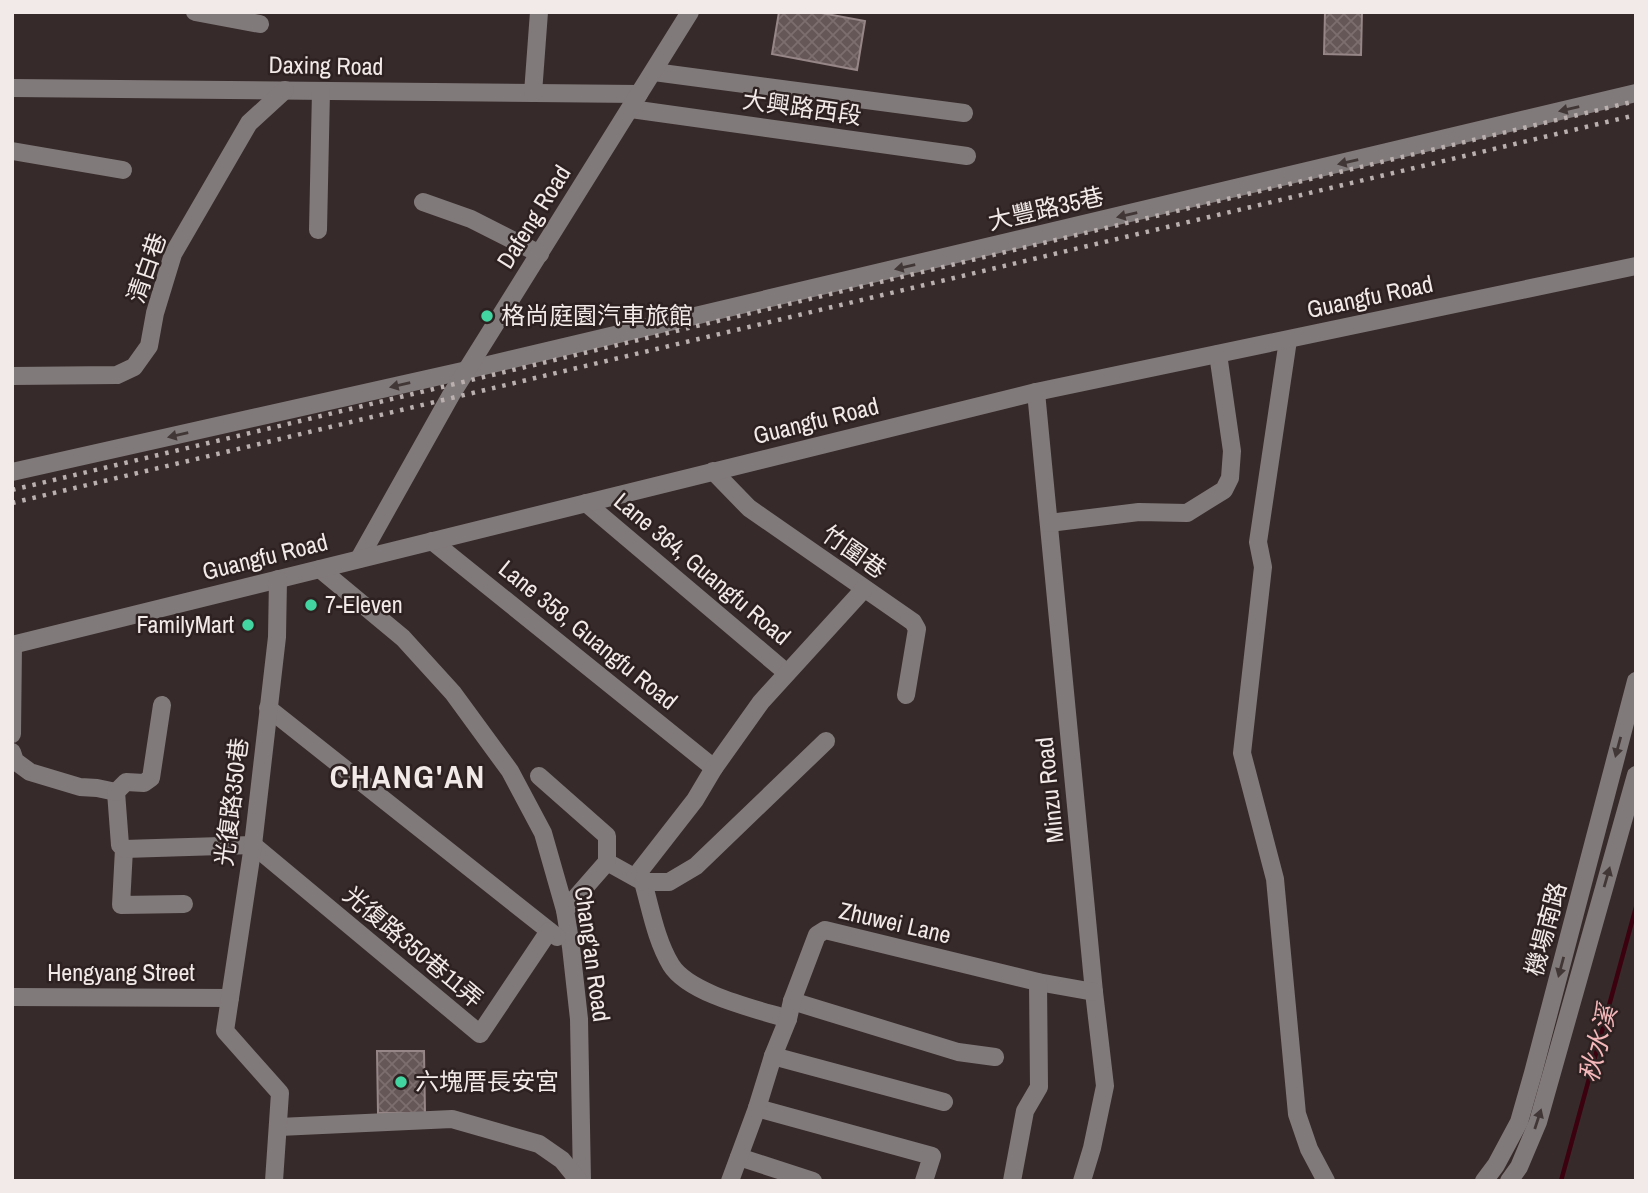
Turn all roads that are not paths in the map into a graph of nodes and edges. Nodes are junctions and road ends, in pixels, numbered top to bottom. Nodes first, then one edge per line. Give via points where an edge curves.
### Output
1 (195, 12) edge
2 (539, 12) edge
3 (690, 12) edge
4 (260, 24) dead end
5 (654, 72) junction
6 (12, 88) edge
7 (285, 90) junction
8 (321, 90) junction
9 (533, 93) junction
10 (1636, 93) edge
11 (635, 101) junction
12 (964, 113) dead end
13 (12, 150) edge
14 (967, 156) dead end
15 (124, 170) dead end
16 (422, 202) dead end
17 (318, 230) dead end
18 (540, 254) junction
19 (1636, 266) edge
20 (1288, 340) junction
21 (1218, 354) junction
22 (467, 370) junction
23 (12, 376) edge
24 (1036, 392) junction
25 (713, 471) junction
26 (12, 472) edge
27 (586, 503) junction
28 (1049, 523) junction
29 (432, 541) junction
30 (359, 559) junction
31 (320, 569) junction
32 (278, 579) junction
33 (864, 589) junction
34 (13, 645) edge
35 (787, 673) junction
36 (1636, 681) edge
37 (906, 695) dead end
38 (162, 705) dead end
39 (268, 708) junction
40 (12, 734) edge
41 (826, 741) dead end
42 (12, 752) edge
43 (714, 768) junction
44 (1636, 775) edge
45 (539, 776) dead end
46 (116, 792) junction
47 (253, 845) junction
48 (124, 849) junction
49 (607, 862) junction
50 (639, 880) junction
51 (184, 904) dead end
52 (565, 910) junction
53 (549, 931) junction
54 (571, 947) junction
55 (1038, 982) junction
56 (1094, 992) junction
57 (12, 998) edge
58 (230, 998) junction
59 (792, 1001) junction
60 (788, 1019) junction
61 (773, 1056) junction
62 (995, 1057) dead end
63 (944, 1102) dead end
64 (757, 1108) junction
65 (279, 1127) junction
66 (739, 1157) junction
67 (274, 1181) edge
68 (581, 1181) edge
69 (730, 1181) edge
70 (813, 1181) edge
71 (924, 1181) edge
72 (1012, 1181) edge
73 (1082, 1181) edge
74 (1326, 1181) edge
75 (1484, 1181) edge
76 (1509, 1181) edge

1 - 4 street
2 - 9 street
3 - 5 street, Dafeng Road
5 - 11 street, Dafeng Road
5 - 12 street
6 - 7 street, Daxing Road
7 - 8 street, Daxing Road
7 - 23 street, 清白巷 via 249,123 173,254 149,346 134,367 117,375
8 - 9 street, Daxing Road
8 - 17 street
9 - 11 street, Daxing Road
10 -> 22 street, 大豐路35巷
11 - 14 street, 大興路西段
11 - 18 street, Dafeng Road
13 - 15 street
16 - 18 street via 471,219
18 - 22 street, Dafeng Road
19 - 20 street, Guangfu Road
20 - 21 street, Guangfu Road
20 - 74 street via 1258,542 1263,567 1242,753 1275,878 1297,1114
21 - 24 street, Guangfu Road
21 - 28 street via 1232,451 1230,478 1224,489 1187,513 1139,512
22 -> 26 street, 大豐路35巷
22 - 30 street, Dafeng Road
24 - 25 street, Guangfu Road
24 - 28 street, Minzu Road
25 - 27 street, Guangfu Road
25 - 33 street, 竹圍巷 via 750,508
27 - 29 street, Guangfu Road
27 - 35 street, Lane 364, Guangfu Road
28 - 56 street, Minzu Road
29 - 30 street, Guangfu Road
29 - 43 street, Lane 358, Guangfu Road
30 - 31 street, Guangfu Road
31 - 32 street, Guangfu Road
31 - 52 street, Chang'an Road via 403,638 453,693 510,771 543,833
32 - 34 street, Guangfu Road
32 - 39 street, 光復路350巷
33 - 35 street
33 - 37 street, 竹圍巷 via 914,622 917,629
34 - 40 street
35 - 43 street
36 -> 75 street, 機場南路 via 1530,1086 1519,1122
38 - 46 street via 151,778 144,783 126,782
39 - 47 street, 光復路350巷
39 - 53 street
41 - 50 street via 696,866 670,882
42 - 46 street via 15,761 30,772 80,788
43 - 50 street
76 -> 44 street, 機場南路 via 1538,1122
45 - 49 street via 607,836
46 - 48 street
47 - 48 street
47 - 53 street, 光復路350巷11弄 via 480,1034
47 - 58 street, 光復路350巷
48 - 51 street via 121,905
49 - 50 street
49 - 52 street
50 - 60 street via 657,932 681,975 697,988
52 - 54 street, Chang'an Road
53 - 54 street
54 - 68 street, Chang'an Road via 579,1019
55 - 56 street, Zhuwei Lane
55 - 59 street, Zhuwei Lane via 825,930 817,935
55 - 72 street via 1039,1087 1025,1111
56 - 73 street, Minzu Road via 1105,1086
57 - 58 street, Hengyang Street
58 - 65 street, 光復路350巷 via 225,1031 280,1093
59 - 60 street, Zhuwei Lane
59 - 62 street via 958,1052
60 - 61 street, Zhuwei Lane
61 - 63 street
61 - 64 street, Zhuwei Lane
64 - 66 street, Zhuwei Lane
64 - 71 street via 932,1156
65 - 67 street
65 - 68 street via 452,1119 539,1144
66 - 69 street, Zhuwei Lane
66 - 70 street

